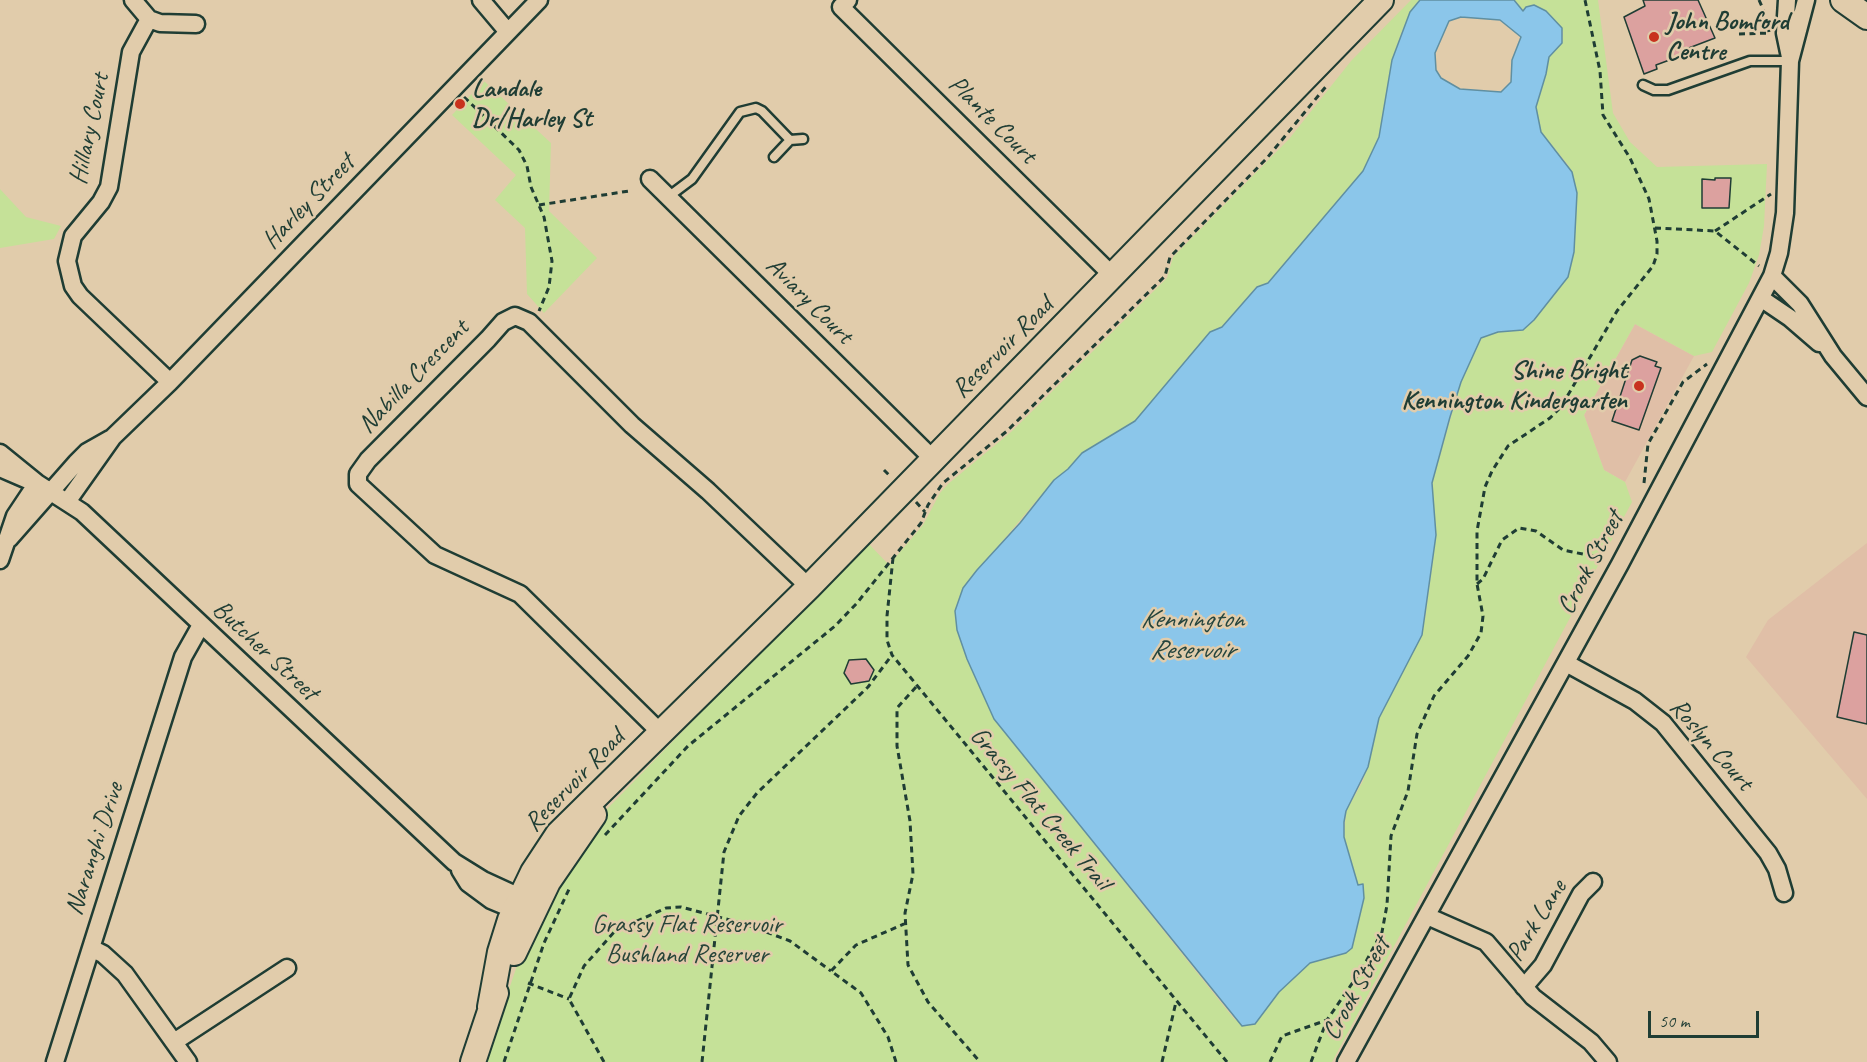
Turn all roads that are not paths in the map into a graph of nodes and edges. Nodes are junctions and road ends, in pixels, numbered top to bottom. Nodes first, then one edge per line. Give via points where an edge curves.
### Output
1 (133, 0) edge
2 (481, 0) edge
3 (539, 0) edge
4 (848, 0) edge
5 (1381, 0) edge
6 (1787, 0) edge
7 (1806, 0) edge
8 (1844, 0) edge
9 (1867, 17) edge
10 (149, 19) junction
11 (196, 24) dead end
12 (508, 32) junction
13 (1790, 61) junction
14 (1643, 85) dead end
15 (803, 139) dead end
16 (790, 140) junction
17 (774, 157) dead end
18 (650, 179) dead end
19 (668, 197) junction
20 (1763, 272) junction
21 (1114, 276) junction
22 (1762, 299) junction
23 (1833, 356) junction
24 (170, 382) junction
25 (1867, 397) edge
26 (113, 437) junction
27 (0, 453) edge
28 (933, 459) junction
29 (0, 468) edge
30 (44, 487) junction
31 (67, 502) junction
32 (0, 560) edge
33 (809, 586) junction
34 (201, 625) junction
35 (1566, 663) junction
36 (662, 734) junction
37 (1597, 879) dead end
38 (1784, 893) dead end
39 (523, 906) junction
40 (1427, 916) junction
41 (91, 948) junction
42 (287, 968) dead end
43 (1524, 987) junction
44 (174, 1042) junction
45 (55, 1062) edge
46 (188, 1062) edge
47 (473, 1062) edge
48 (1346, 1062) edge
49 (1608, 1062) edge

1 - 10 street
2 - 12 street
3 - 12 street, Harley Street
4 - 21 street, Plante Court via 841,7
5 - 21 main road, Reservoir Road
6 - 13 street, Crook Street via 1785,33
7 - 13 street, Crook Street
8 - 9 main road
10 - 11 street
10 - 24 street, Hillary Court via 131,52 109,187 73,236 67,261 73,286 80,296
12 - 24 street, Harley Street
13 - 14 lane via 1750,61 1668,90
13 - 20 street, Crook Street via 1785,213 1779,253
15 - 16 lane
16 - 17 lane
16 - 19 lane via 762,111 756,108 740,112 692,179
18 - 19 street, Aviary Court
19 - 28 street, Aviary Court
20 - 22 street, Crook Street
20 - 23 street via 1800,304
21 - 28 main road, Reservoir Road
22 - 23 street
22 - 35 street, Crook Street
23 - 25 street
24 - 26 street, Harley Street
26 - 30 street, Harley Street via 87,452
26 - 31 street, Harley Street
27 - 30 street, Butcher Street
28 - 33 main road, Reservoir Road
29 - 30 street, Butcher Street
30 - 31 street, Butcher Street
30 - 32 street, Harley Street via 15,516
31 - 34 street, Butcher Street
33 - 36 main road, Reservoir Road
33 - 36 street, Nabilla Crescent via 632,425 529,322 515,316 503,322 369,460 357,480 435,555 528,600
34 - 39 street, Butcher Street via 454,862 477,890
34 - 41 street, Naranghi Drive via 183,657
35 - 38 street, Roslyn Court via 1635,701 1663,723 1768,853
35 - 40 street, Crook Street
36 - 39 main road, Reservoir Road
37 - 43 street, Park Lane via 1581,894 1543,965
39 - 47 main road, Reservoir Road
40 - 43 street via 1486,942
40 - 48 street, Crook Street
41 - 44 street, Naranghi Drive via 104,954 125,975
41 - 45 street
42 - 44 street
43 - 49 street via 1547,1010 1591,1042
44 - 46 street, Naranghi Drive

